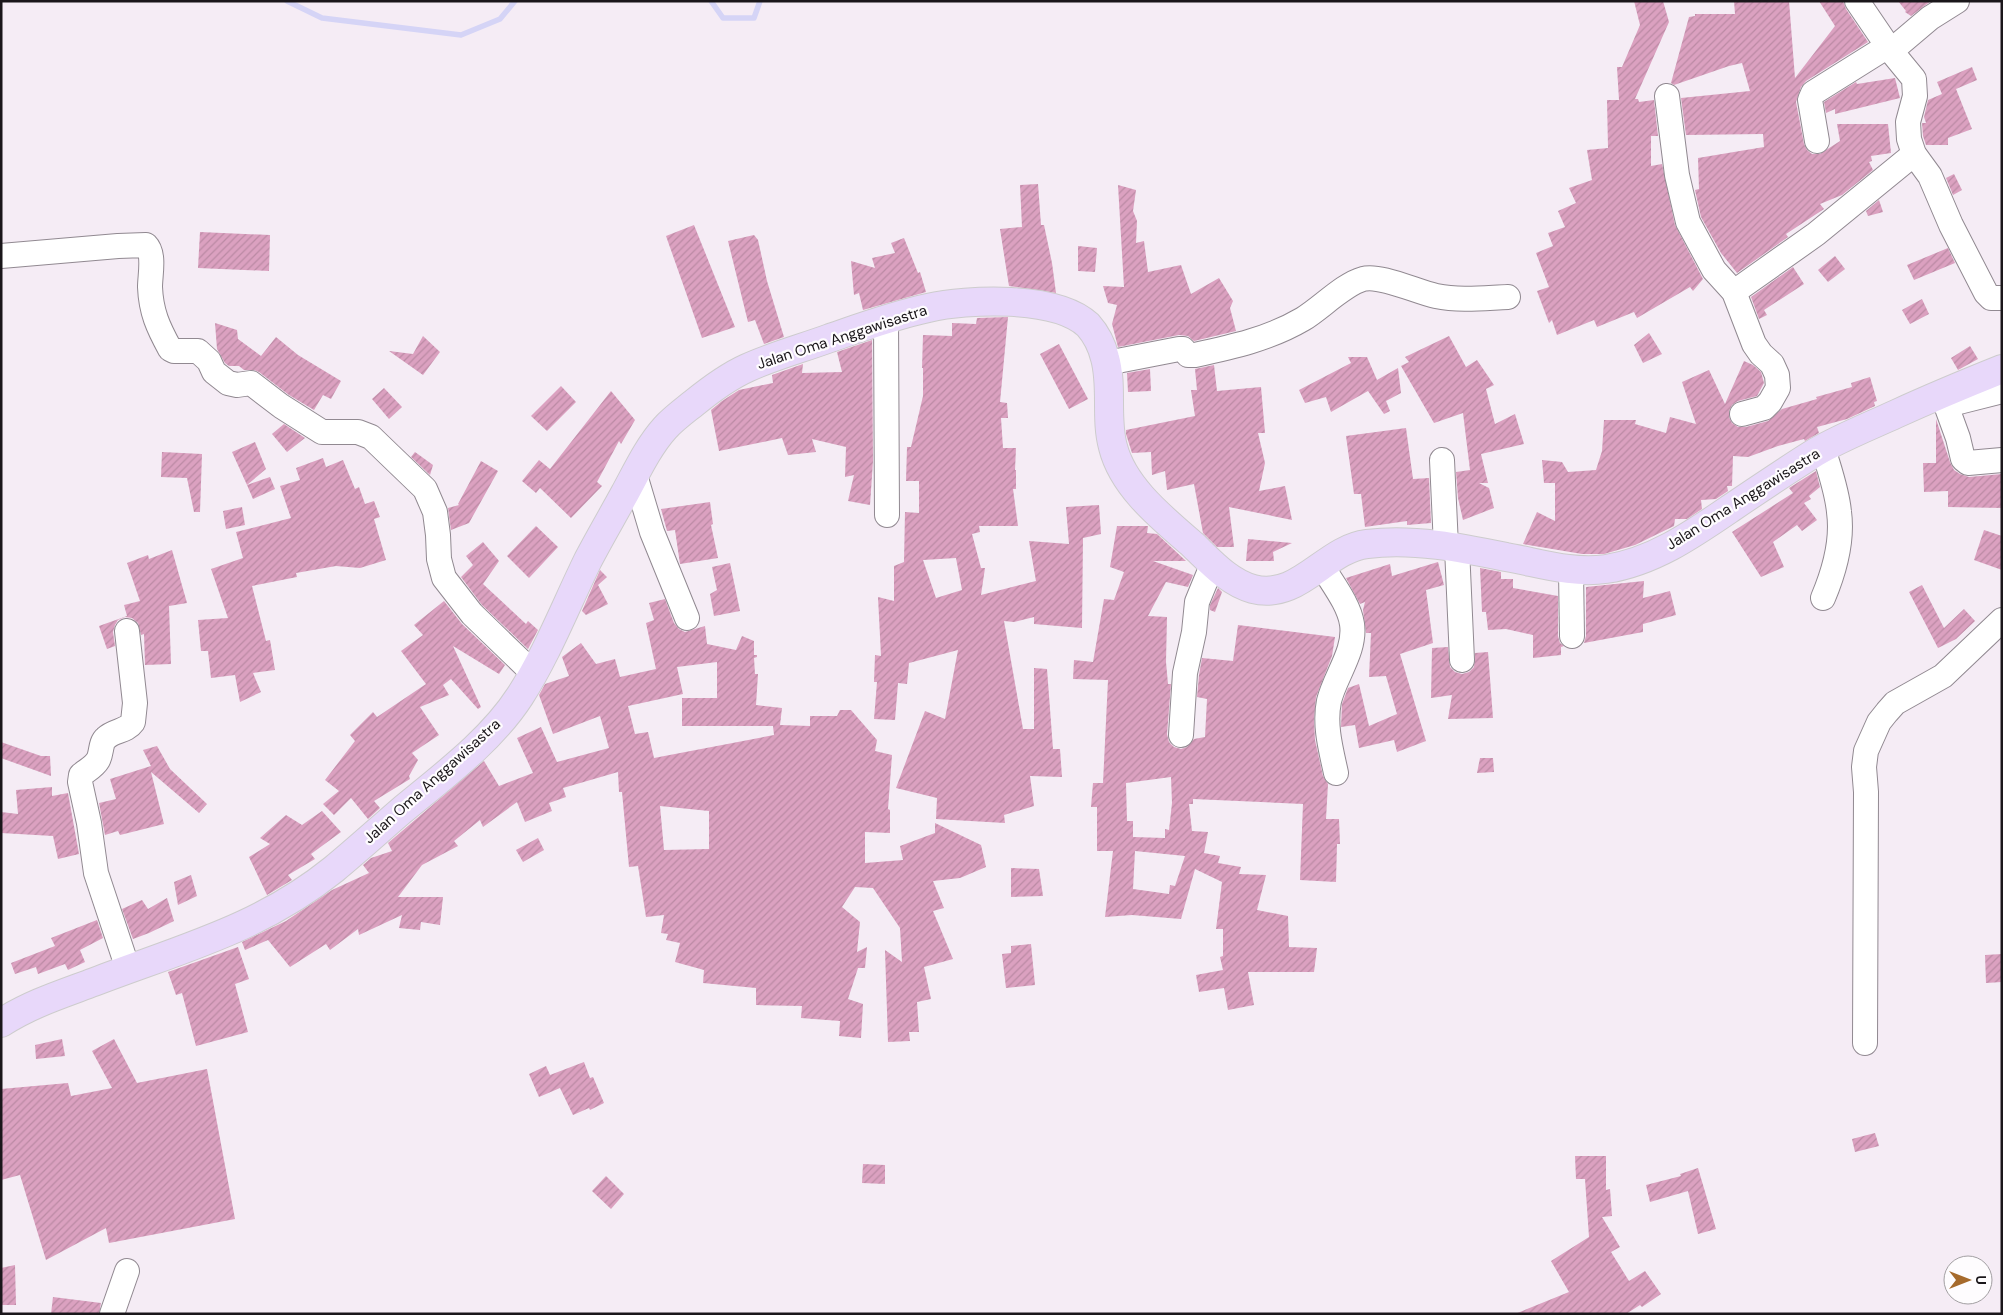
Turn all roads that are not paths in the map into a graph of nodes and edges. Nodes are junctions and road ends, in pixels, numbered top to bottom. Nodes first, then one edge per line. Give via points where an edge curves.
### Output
1 (1857, 1) edge
2 (1957, 1) edge
3 (1890, 49) junction
4 (1667, 96) dead end
5 (1817, 141) dead end
6 (1914, 154) junction
7 (1, 256) edge
8 (1734, 292) junction
9 (1508, 297) dead end
10 (2002, 298) edge
11 (886, 320) junction
12 (1107, 363) junction
13 (2002, 369) edge
14 (2002, 391) edge
15 (1945, 399) junction
16 (1742, 414) dead end
17 (1823, 448) junction
18 (1442, 460) dead end
19 (2002, 460) edge
20 (634, 475) junction
21 (887, 516) dead end
22 (1451, 547) junction
23 (1212, 563) junction
24 (1322, 566) junction
25 (1571, 571) junction
26 (1823, 598) dead end
27 (687, 618) dead end
28 (2002, 620) edge
29 (127, 631) dead end
30 (1572, 636) dead end
31 (1462, 660) dead end
32 (533, 673) junction
33 (1181, 734) dead end
34 (1336, 773) dead end
35 (128, 969) junction
36 (1, 1023) edge
37 (1865, 1043) dead end
38 (127, 1271) dead end
39 (112, 1314) edge

1 - 3 street
2 - 3 street
3 - 5 street via 1811,95
3 - 6 street via 1915,83 1908,127 1908,139
4 - 8 street via 1677,175 1688,222 1714,270
6 - 8 street via 1816,234
6 - 10 street via 1930,176 1951,226 1986,293 1990,297
7 - 32 street via 146,245 151,259 151,302 156,325 170,349 198,351 209,361 214,372 228,383 251,384 322,432 358,432 370,437 425,489 434,512 444,578 472,614
8 - 16 street via 1754,344 1777,375 1778,388 1764,408
9 - 12 street via 1450,298 1377,278 1362,279 1304,319 1254,342 1195,355 1188,355 1183,349
11 - 12 main road, Jalan Oma Anggawisastra via 929,307 964,303 1012,302 1048,306 1075,316 1090,327
11 - 20 main road, Jalan Oma Anggawisastra via 763,361 731,376 667,425
11 - 21 street
12 - 23 main road, Jalan Oma Anggawisastra via 1113,447 1124,475 1170,525
13 - 15 main road, Jalan Oma Anggawisastra
14 - 15 street
15 - 17 main road, Jalan Oma Anggawisastra
15 - 19 street via 1963,459 1968,462
17 - 25 main road, Jalan Oma Anggawisastra via 1681,542 1625,565
17 - 26 street via 1840,513 1833,573
18 - 22 street
20 - 27 street via 652,532
20 - 32 main road, Jalan Oma Anggawisastra
22 - 24 main road, Jalan Oma Anggawisastra via 1370,543 1342,552
22 - 25 main road, Jalan Oma Anggawisastra
22 - 31 street
23 - 24 main road, Jalan Oma Anggawisastra via 1228,577 1254,589 1266,590 1294,584
23 - 33 street via 1196,602 1194,632 1185,673
24 - 34 street via 1344,605 1352,627 1351,641 1328,710 1327,723
25 - 30 street
28 - 37 street via 1943,676 1895,703 1879,722 1866,751
29 - 35 street via 135,703 133,722 124,730 106,737 98,759 81,775 80,782 96,873
32 - 35 main road, Jalan Oma Anggawisastra via 499,724 330,872 290,901 247,924
35 - 36 main road, Jalan Oma Anggawisastra via 20,1011
38 - 39 street

